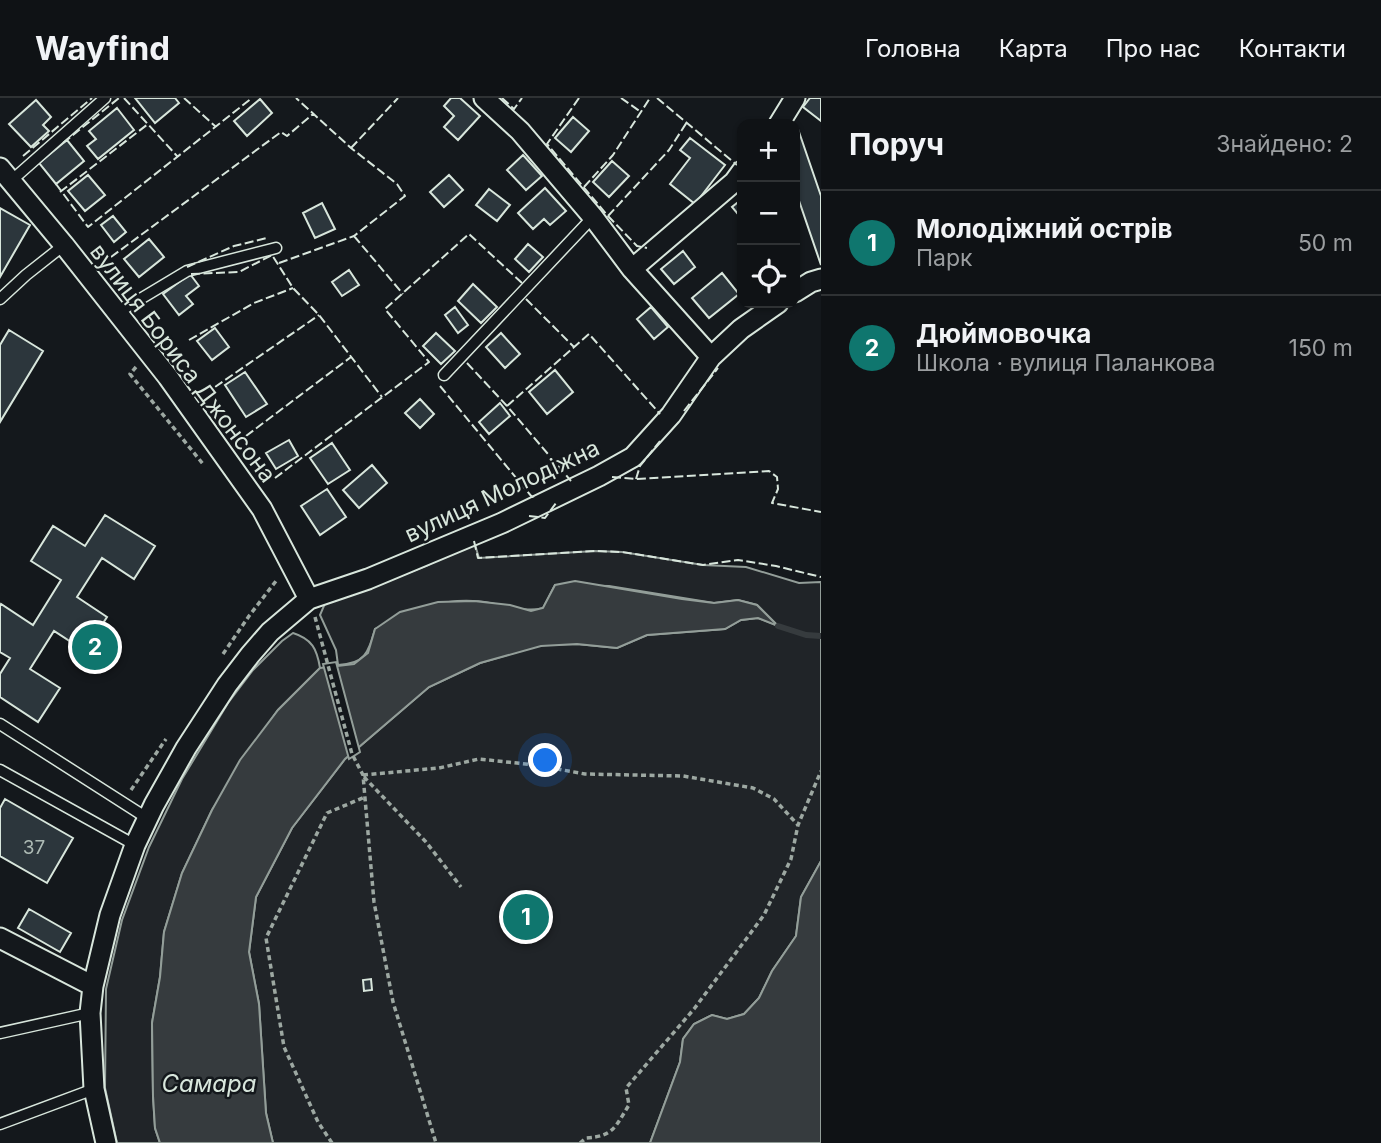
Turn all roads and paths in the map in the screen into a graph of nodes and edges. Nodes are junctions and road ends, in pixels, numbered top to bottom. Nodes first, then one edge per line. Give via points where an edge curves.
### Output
1 (104, 98) edge
2 (484, 98) edge
3 (795, 98) edge
4 (782, 119) edge
5 (5, 174) edge
6 (737, 178) edge
7 (593, 217) junction
8 (64, 245) junction
9 (276, 248) dead end
10 (632, 269) junction
11 (821, 279) edge
12 (800, 289) edge
13 (0, 299) edge
14 (771, 308) edge
15 (117, 313) junction
16 (711, 357) junction
17 (444, 375) dead end
18 (309, 598) junction
19 (319, 631) dead end
20 (0, 724) edge
21 (0, 771) edge
22 (821, 771) edge
23 (363, 775) junction
24 (365, 797) junction
25 (147, 818) junction
26 (798, 825) junction
27 (135, 845) junction
28 (461, 887) dead end
29 (0, 937) edge
30 (93, 986) junction
31 (90, 1013) junction
32 (0, 1033) edge
33 (94, 1089) junction
34 (0, 1124) edge
35 (106, 1143) edge
36 (332, 1143) edge
37 (436, 1143) edge
38 (580, 1143) edge

1 - 5 lane
2 - 7 street via 520,131
3 - 4 street
5 - 8 street, вулиця Бориса Джонсона
6 - 10 street
7 - 10 street
7 - 17 lane
8 - 13 lane
8 - 15 street, вулиця Бориса Джонсона
9 - 15 lane via 187,271
10 - 16 street
11 - 12 street
14 - 16 street, вулиця Молодіжна
15 - 18 street, вулиця Бориса Джонсона via 262,509
16 - 18 street, вулиця Молодіжна via 671,415 633,457 502,523 368,579
18 - 25 street via 270,632 227,685
19 - 23 path via 352,754
20 - 25 lane
21 - 27 lane
22 - 26 path
23 - 24 path
23 - 26 path via 479,759 585,774 683,776 753,788 774,800
23 - 28 path
24 - 36 path via 327,813 266,938 284,1047
24 - 37 path via 374,902 393,1002
25 - 27 street
26 - 38 path via 791,859 764,915 694,1009 626,1088 629,1105 614,1128 603,1137
27 - 30 street via 110,915
29 - 30 street
30 - 31 street
31 - 32 lane
31 - 33 street
33 - 34 lane
33 - 35 street

